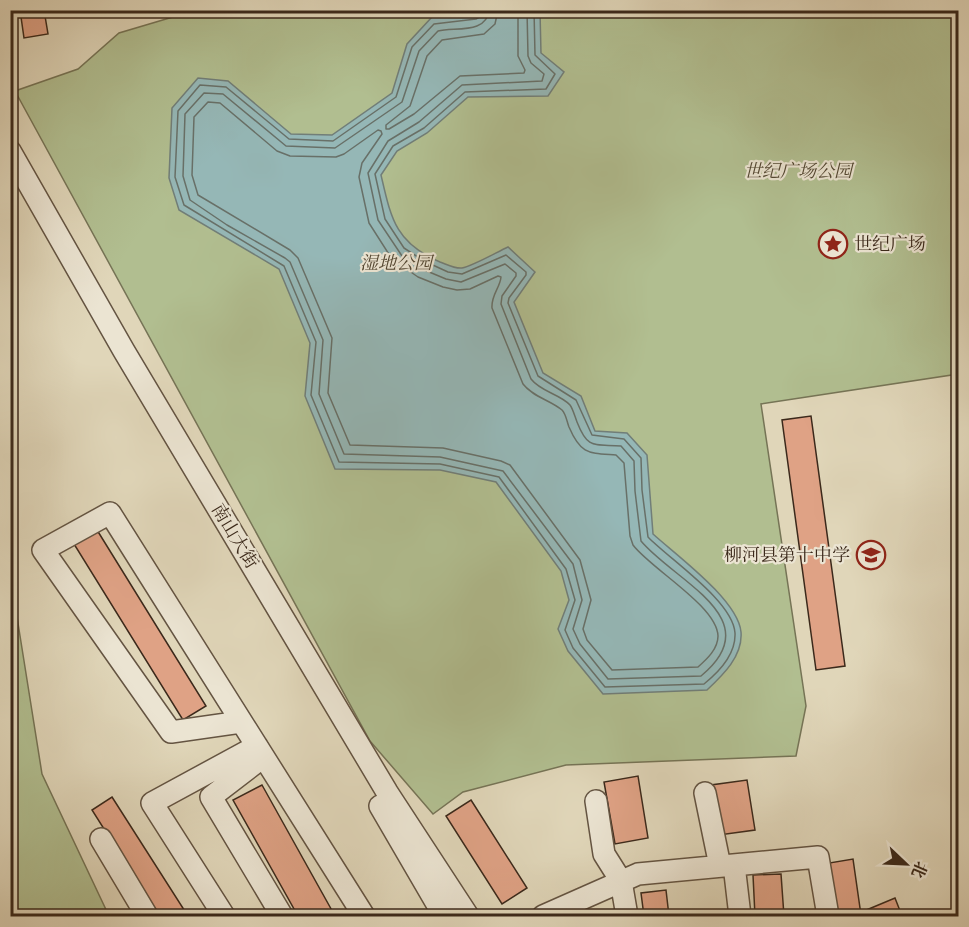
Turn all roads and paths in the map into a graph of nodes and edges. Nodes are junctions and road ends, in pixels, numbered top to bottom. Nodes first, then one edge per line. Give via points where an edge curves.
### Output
1 (10, 151) edge
2 (10, 176) edge
3 (241, 722) junction
4 (260, 751) junction
5 (705, 793) dead end
6 (597, 801) dead end
7 (101, 839) dead end
8 (727, 866) junction
9 (621, 881) junction
10 (147, 916) edge
11 (224, 916) edge
12 (282, 916) edge
13 (364, 916) edge
14 (444, 916) edge
15 (468, 916) edge
16 (543, 916) edge
17 (627, 916) edge
18 (740, 916) edge
19 (828, 916) edge

1 - 15 street, 南山大街 via 124,351 381,782
2 - 14 street, 南山大街
3 - 3 street via 110,513 43,550 171,732
3 - 4 street
4 - 11 street via 152,802
4 - 12 street via 211,798
4 - 13 street
5 - 8 street
6 - 9 street via 604,854
7 - 10 street
8 - 9 street via 638,874
8 - 18 street
8 - 19 street via 818,857
9 - 16 street
9 - 17 street

